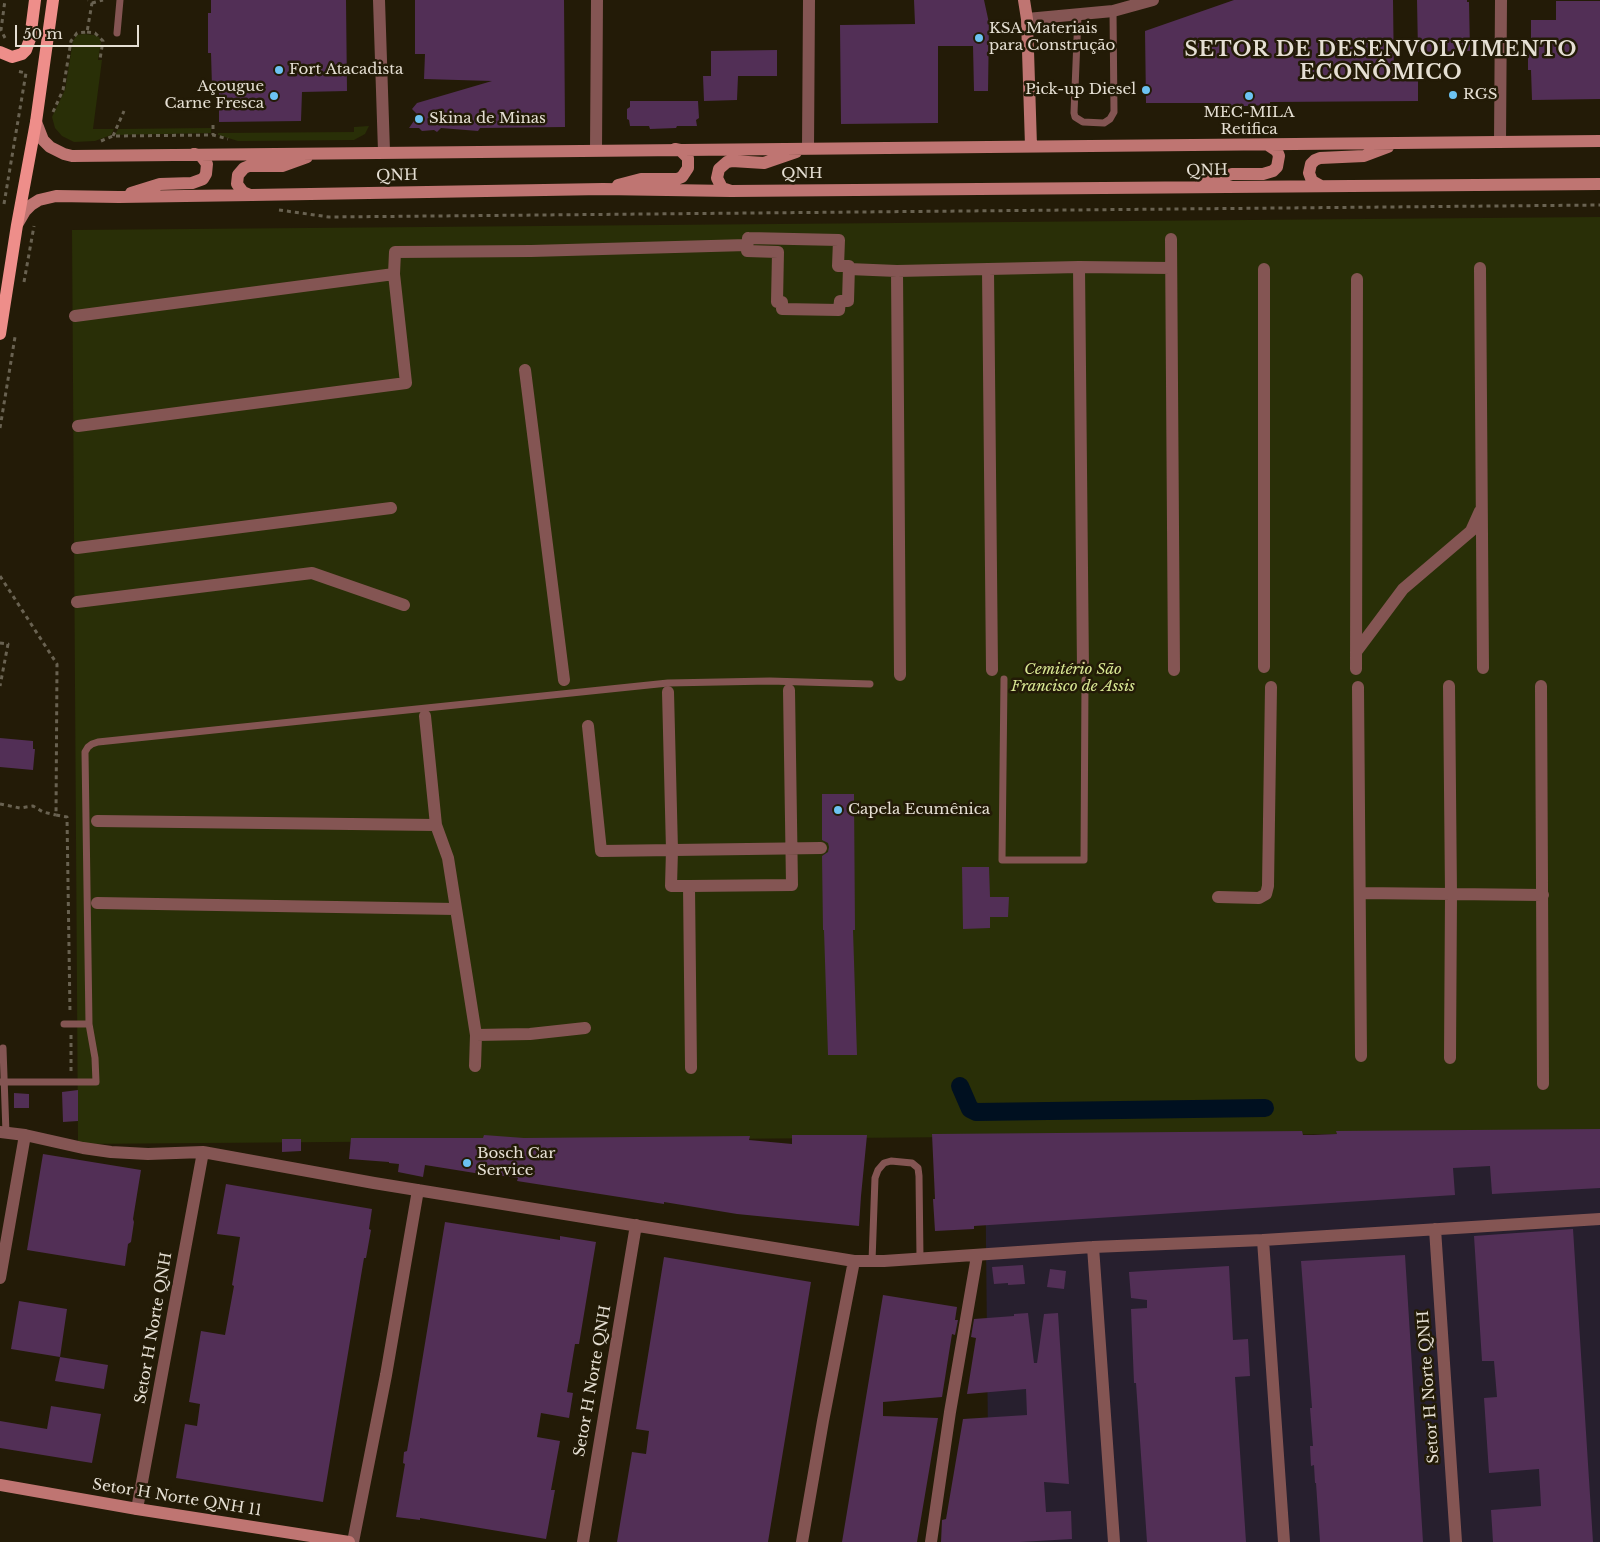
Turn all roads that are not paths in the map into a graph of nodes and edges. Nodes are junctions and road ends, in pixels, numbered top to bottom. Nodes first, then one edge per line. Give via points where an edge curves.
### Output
1 (35, 0) edge
2 (53, 0) edge
3 (120, 0) edge
4 (379, 0) edge
5 (597, 0) edge
6 (810, 0) edge
7 (1024, 0) edge
8 (1152, 0) edge
9 (1501, 0) edge
10 (1114, 11) junction
11 (1078, 15) junction
12 (1027, 19) junction
13 (117, 33) dead end
14 (4, 54) edge
15 (36, 122) junction
16 (1600, 141) edge
17 (1500, 142) junction
18 (1398, 144) junction
19 (1268, 145) junction
20 (1031, 146) junction
21 (808, 148) junction
22 (675, 149) junction
23 (596, 150) junction
24 (384, 151) junction
25 (317, 153) junction
26 (193, 154) junction
27 (1600, 184) edge
28 (1321, 186) junction
29 (1188, 187) junction
30 (603, 189) junction
31 (731, 191) junction
32 (252, 195) junction
33 (119, 197) junction
34 (17, 226) junction
35 (1171, 238) dead end
36 (747, 245) junction
37 (1079, 267) junction
38 (1171, 268) junction
39 (1480, 268) dead end
40 (849, 269) junction
41 (1264, 269) dead end
42 (988, 270) junction
43 (897, 271) junction
44 (394, 274) junction
45 (1357, 279) dead end
46 (75, 316) dead end
47 (0, 334) edge
48 (525, 370) dead end
49 (78, 426) dead end
50 (1482, 507) junction
51 (391, 508) dead end
52 (77, 548) dead end
53 (77, 602) dead end
54 (404, 605) dead end
55 (1356, 652) junction
56 (1264, 667) dead end
57 (1484, 668) dead end
58 (1356, 669) dead end
59 (992, 670) dead end
60 (1174, 670) dead end
61 (900, 675) dead end
62 (1084, 675) joint
63 (1004, 679) dead end
64 (564, 680) dead end
65 (870, 684) dead end
66 (1449, 686) dead end
67 (1541, 686) dead end
68 (1271, 687) dead end
69 (1358, 687) dead end
70 (789, 690) dead end
71 (668, 692) dead end
72 (425, 716) dead end
73 (588, 726) dead end
74 (97, 821) dead end
75 (436, 825) junction
76 (821, 848) dead end
77 (792, 849) junction
78 (672, 850) junction
79 (689, 886) junction
80 (1360, 893) junction
81 (1451, 894) junction
82 (1543, 895) junction
83 (1218, 897) dead end
84 (97, 903) dead end
85 (455, 909) junction
86 (67, 1024) road end
87 (90, 1024) junction
88 (584, 1028) dead end
89 (476, 1035) junction
90 (4, 1048) dead end
91 (1361, 1056) dead end
92 (1450, 1058) dead end
93 (475, 1066) dead end
94 (691, 1068) dead end
95 (2, 1082) edge
96 (1543, 1084) dead end
97 (3, 1132) edge
98 (25, 1135) junction
99 (203, 1152) junction
100 (418, 1190) junction
101 (1600, 1219) edge
102 (636, 1225) junction
103 (1435, 1229) junction
104 (1263, 1240) junction
105 (1092, 1247) junction
106 (977, 1256) junction
107 (920, 1258) junction
108 (854, 1261) junction
109 (872, 1261) junction
110 (0, 1278) edge
111 (0, 1485) edge
112 (137, 1509) junction
113 (349, 1542) edge
114 (353, 1542) edge
115 (583, 1542) edge
116 (802, 1542) edge
117 (931, 1542) edge
118 (1114, 1542) edge
119 (1284, 1542) edge
120 (1456, 1542) edge

1 - 14 main road via 29,45 17,56
2 - 15 main road
3 - 13 lane
4 - 24 street
5 - 23 street
6 - 21 street
7 - 12 street
8 - 10 street
9 - 17 street
10 - 11 street
10 - 11 lane via 1114,112 1104,123 1083,122 1074,113
11 - 12 street
12 - 20 street
15 - 26 street, QNH via 43,140 50,147 72,156
15 - 34 main road
16 - 17 street, QNH
17 - 18 street, QNH
18 - 19 street, QNH
18 - 28 street via 1364,156 1315,160 1309,173 1312,181
19 - 20 street, QNH
19 - 29 street via 1279,156 1273,171 1232,174
20 - 21 street, QNH
21 - 22 street, QNH
21 - 31 street via 764,162 727,162 717,178 722,188
22 - 23 street, QNH
22 - 30 street via 688,158 688,168 682,177 641,179
23 - 24 street, QNH
24 - 25 street, QNH
25 - 26 street, QNH
25 - 32 street via 282,166 244,168 238,175 237,184 243,192
26 - 33 street via 201,156 207,164 206,174 198,182 160,184
27 - 28 street, QNH
28 - 29 street, QNH
29 - 31 street, QNH
30 - 31 street, QNH
30 - 32 street, QNH
32 - 33 street, QNH
33 - 34 street, QNH via 47,197 31,205
34 - 47 main road
35 - 38 street
36 - 40 street via 748,238 839,240 838,266 849,266
36 - 40 street via 747,251 778,252 777,302 782,302 782,309 839,310 840,301 848,301
36 - 44 street via 394,252
37 - 38 street
37 - 42 street
37 - 62 street
38 - 60 street
39 - 50 street
40 - 43 street
41 - 56 street
42 - 43 street
42 - 59 street
43 - 61 street
44 - 46 street
44 - 49 street via 406,383
45 - 55 street
48 - 64 street
50 - 55 street via 1471,531 1403,589
50 - 57 street
51 - 52 street
53 - 54 street via 312,573
55 - 58 street
62 - 63 lane via 1084,860 1002,860
65 - 87 lane via 668,682 92,744 85,752
66 - 81 street
67 - 82 street
68 - 83 street via 1266,894 1258,898
69 - 80 street
70 - 77 street
71 - 78 street
72 - 75 street
73 - 78 street via 600,851
74 - 75 street
75 - 85 street via 448,858
76 - 77 street
77 - 78 street
77 - 79 street via 792,885
78 - 79 street via 671,886
79 - 94 street
80 - 81 street
80 - 91 street
81 - 82 street
81 - 92 street
82 - 96 street
84 - 85 street
85 - 89 street
86 - 87 lane
87 - 95 lane via 96,1082
88 - 89 street
89 - 93 street
90 - 95 lane
95 - 97 lane
97 - 98 street
98 - 99 street via 111,1152
98 - 110 street
99 - 100 street
99 - 112 street, Setor H Norte QNH
100 - 102 street
100 - 114 street
101 - 103 street
102 - 108 street
102 - 115 street, Setor H Norte QNH
103 - 104 street
103 - 120 street, Setor H Norte QNH
104 - 105 street
104 - 119 street
105 - 106 street
105 - 118 street
106 - 107 street
106 - 117 street
107 - 109 street
107 - 109 lane via 918,1168 912,1163 891,1161 884,1162 875,1178
108 - 109 street
108 - 116 street
111 - 112 street, Setor H Norte QNH 11
112 - 113 street, Setor H Norte QNH 11

